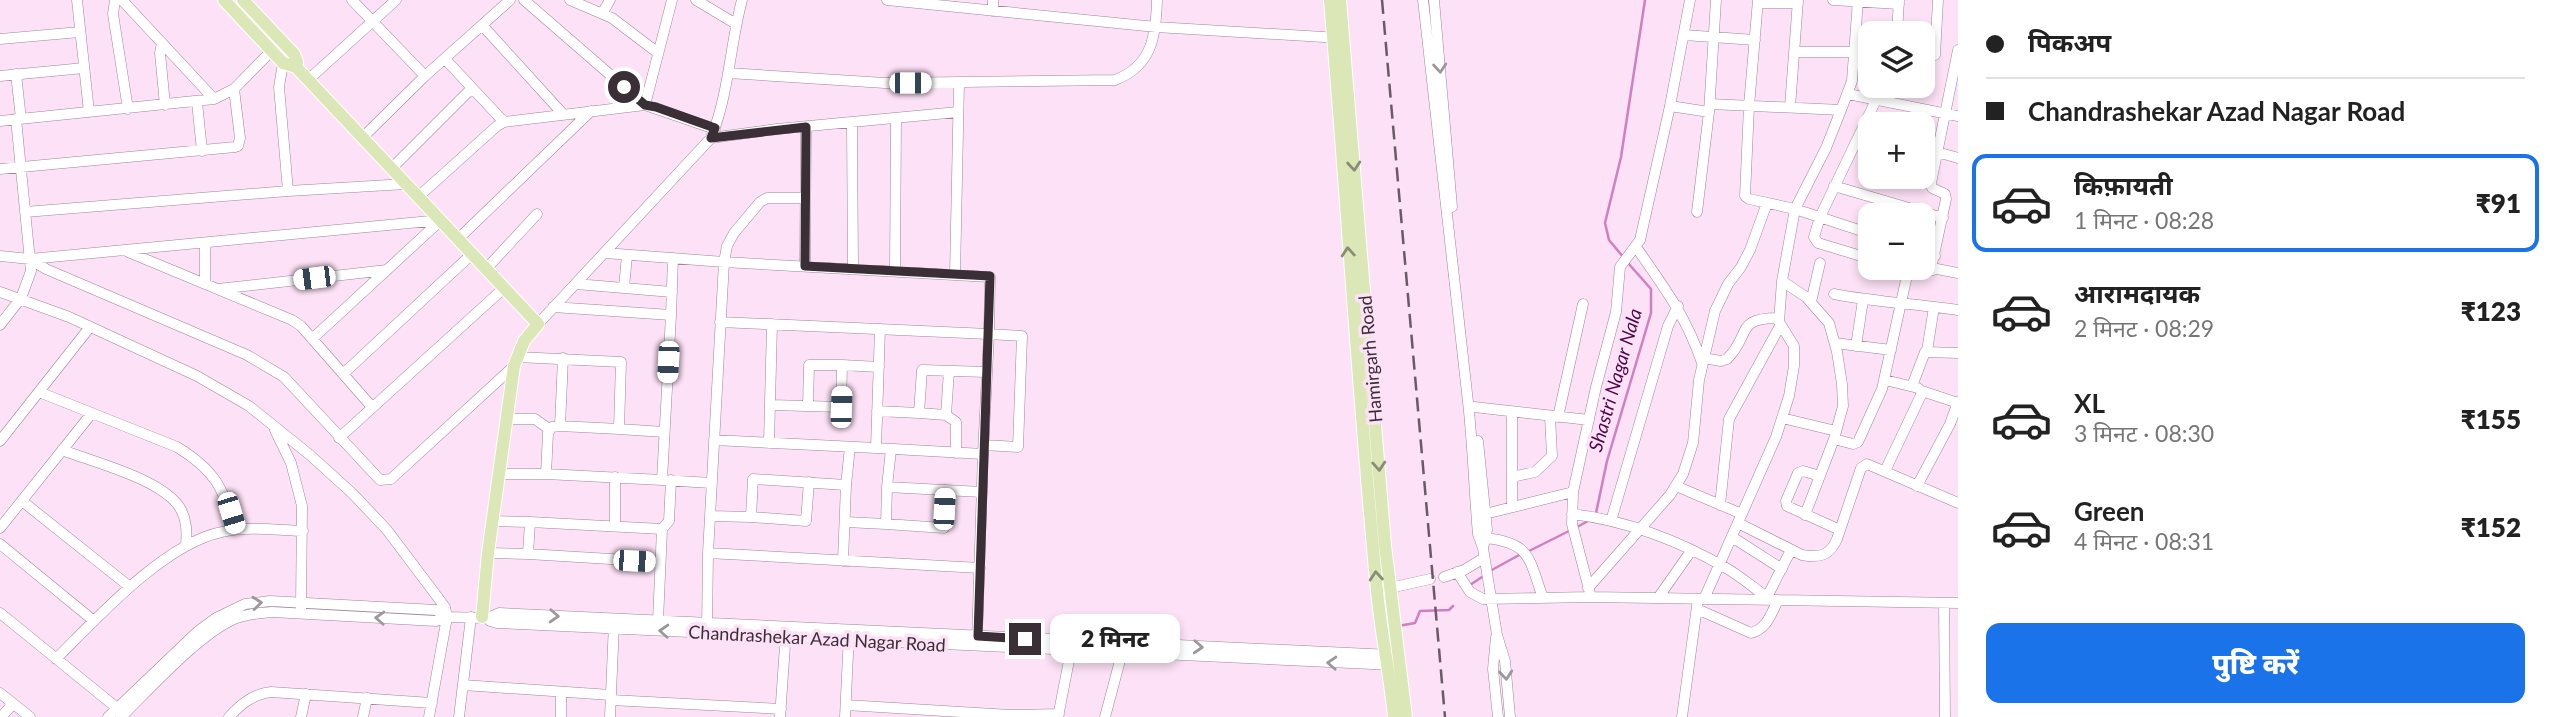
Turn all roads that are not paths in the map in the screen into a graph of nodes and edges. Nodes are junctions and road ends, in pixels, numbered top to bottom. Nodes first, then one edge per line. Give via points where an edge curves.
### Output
1 (77, 0) edge
2 (115, 0) edge
3 (122, 0) edge
4 (224, 0) edge
5 (243, 0) edge
6 (352, 0) edge
7 (396, 0) edge
8 (510, 0) edge
9 (524, 0) edge
10 (570, 0) edge
11 (610, 0) edge
12 (672, 0) edge
13 (696, 0) edge
14 (742, 0) edge
15 (887, 0) edge
16 (1157, 0) edge
17 (1330, 0) edge
18 (1340, 0) edge
19 (1423, 0) edge
20 (1434, 0) edge
21 (1690, 0) edge
22 (1716, 0) edge
23 (1833, 0) edge
24 (1938, 0) edge
25 (1758, 1) edge
26 (1798, 1) edge
27 (1858, 1) edge
28 (1899, 2) edge
29 (993, 5) edge
30 (603, 12) junction
31 (371, 20) junction
32 (1898, 21) edge
33 (736, 24) junction
34 (482, 25) junction
35 (1156, 27) junction
36 (80, 32) junction
37 (1684, 36) junction
38 (1714, 37) junction
39 (1338, 38) junction
40 (0, 39) edge
41 (1755, 40) junction
42 (281, 41) junction
43 (162, 43) junction
44 (271, 50) junction
45 (1958, 50) edge
46 (658, 52) junction
47 (1795, 52) junction
48 (1854, 52) junction
49 (1935, 55) dead end
50 (445, 59) junction
51 (283, 63) junction
52 (296, 67) junction
53 (84, 68) junction
54 (728, 73) junction
55 (16, 74) junction
56 (0, 76) edge
57 (425, 76) junction
58 (308, 80) junction
59 (959, 83) junction
60 (472, 88) junction
61 (234, 89) junction
62 (1849, 94) junction
63 (1888, 98) edge
64 (214, 99) junction
65 (1876, 100) junction
66 (197, 102) junction
67 (1888, 102) junction
68 (165, 105) junction
69 (645, 105) junction
70 (1670, 106) junction
71 (1749, 106) junction
72 (1790, 107) junction
73 (1709, 108) junction
74 (128, 109) junction
75 (592, 110) junction
76 (1841, 110) junction
77 (89, 112) junction
78 (958, 112) junction
79 (1945, 112) junction
80 (563, 114) junction
81 (1958, 116) edge
82 (18, 119) junction
83 (897, 119) junction
84 (0, 121) edge
85 (504, 122) junction
86 (852, 123) junction
87 (806, 127) junction
88 (713, 133) junction
89 (362, 138) junction
90 (202, 150) junction
91 (1937, 152) junction
92 (1958, 158) edge
93 (20, 167) junction
94 (0, 169) edge
95 (391, 169) junction
96 (406, 184) junction
97 (1834, 186) junction
98 (288, 191) junction
99 (418, 197) junction
100 (805, 198) junction
101 (1768, 203) junction
102 (1795, 209) junction
103 (25, 212) junction
104 (1697, 212) dead end
105 (537, 215) dead end
106 (1820, 217) junction
107 (1943, 218) junction
108 (441, 220) junction
109 (1858, 230) edge
110 (458, 239) junction
111 (205, 243) junction
112 (124, 251) junction
113 (605, 253) junction
114 (472, 254) junction
115 (1631, 254) junction
116 (627, 255) junction
117 (1858, 255) edge
118 (0, 256) edge
119 (1935, 256) edge
120 (673, 258) junction
121 (30, 259) junction
122 (724, 262) junction
123 (1820, 263) dead end
124 (805, 266) junction
125 (486, 269) junction
126 (853, 269) junction
127 (388, 270) junction
128 (1935, 270) edge
129 (895, 271) junction
130 (1958, 273) edge
131 (956, 275) junction
132 (1902, 280) edge
133 (1783, 281) junction
134 (205, 284) junction
135 (576, 284) junction
136 (504, 288) junction
137 (624, 288) junction
138 (217, 289) junction
139 (0, 292) edge
140 (672, 292) junction
141 (1834, 293) dead end
142 (23, 295) junction
143 (1863, 299) junction
144 (1811, 302) junction
145 (1901, 302) junction
146 (1583, 304) dead end
147 (1678, 306) junction
148 (553, 307) junction
149 (1934, 307) junction
150 (1958, 310) edge
151 (671, 315) junction
152 (720, 322) junction
153 (1780, 322) junction
154 (538, 324) junction
155 (772, 324) junction
156 (0, 325) edge
157 (90, 327) junction
158 (880, 329) junction
159 (989, 334) junction
160 (312, 339) junction
161 (1835, 343) junction
162 (1856, 346) junction
163 (1891, 350) junction
164 (1927, 351) junction
165 (1958, 353) edge
166 (564, 358) junction
167 (1702, 361) junction
168 (515, 362) junction
169 (842, 365) junction
170 (879, 367) junction
171 (949, 371) junction
172 (987, 372) junction
173 (343, 374) junction
174 (1885, 380) junction
175 (1917, 389) junction
176 (39, 392) junction
177 (1958, 403) edge
178 (771, 405) junction
179 (808, 406) junction
180 (372, 407) junction
181 (1474, 407) junction
182 (877, 411) junction
183 (1512, 412) junction
184 (92, 413) junction
185 (919, 413) junction
186 (946, 415) junction
187 (1554, 417) junction
188 (1782, 418) junction
189 (506, 419) junction
190 (1589, 420) junction
191 (271, 423) junction
192 (554, 428) junction
193 (619, 429) junction
194 (664, 432) junction
195 (1835, 435) junction
196 (339, 438) junction
197 (714, 440) junction
198 (0, 441) edge
199 (769, 443) junction
200 (850, 447) junction
201 (876, 448) junction
202 (891, 449) junction
203 (983, 449) junction
204 (62, 450) junction
205 (956, 453) junction
206 (1885, 471) junction
207 (498, 474) junction
208 (546, 474) junction
209 (1820, 476) junction
210 (615, 477) junction
211 (1512, 477) junction
212 (666, 480) junction
213 (810, 482) junction
214 (712, 483) junction
215 (846, 485) junction
216 (1676, 486) junction
217 (1917, 486) junction
218 (887, 487) junction
219 (945, 490) junction
220 (982, 492) junction
221 (1573, 492) junction
222 (22, 501) junction
223 (1958, 503) edge
224 (1720, 505) junction
225 (1512, 507) junction
226 (1485, 514) junction
227 (1805, 515) junction
228 (710, 516) junction
229 (751, 517) junction
230 (1740, 518) junction
231 (1572, 519) junction
232 (1608, 520) junction
233 (492, 521) junction
234 (530, 522) junction
235 (846, 522) junction
236 (886, 524) junction
237 (615, 526) junction
238 (0, 528) edge
239 (236, 529) junction
240 (662, 529) junction
241 (1639, 529) junction
242 (1840, 530) junction
243 (303, 531) junction
244 (1732, 537) junction
245 (0, 544) edge
246 (186, 546) junction
247 (1791, 550) junction
248 (1691, 551) junction
249 (488, 553) junction
250 (708, 553) junction
251 (1485, 553) junction
252 (528, 554) junction
253 (843, 561) junction
254 (660, 562) junction
255 (1720, 565) junction
256 (980, 568) junction
257 (1782, 569) junction
258 (1457, 572) junction
259 (1444, 577) dead end
260 (1430, 579) dead end
261 (130, 587) junction
262 (1390, 588) junction
263 (1589, 592) junction
264 (1491, 594) junction
265 (1543, 598) junction
266 (1658, 598) junction
267 (1772, 599) junction
268 (1700, 602) junction
269 (1944, 603) junction
270 (1958, 603) edge
271 (301, 608) junction
272 (0, 613) edge
273 (447, 617) junction
274 (480, 617) junction
275 (94, 621) junction
276 (658, 621) junction
277 (614, 624) junction
278 (707, 628) junction
279 (786, 632) junction
280 (849, 635) junction
281 (1497, 635) junction
282 (977, 641) junction
283 (1072, 646) junction
284 (1122, 653) junction
285 (56, 659) junction
286 (1394, 660) junction
287 (463, 685) junction
288 (561, 692) junction
289 (0, 693) edge
290 (306, 694) junction
291 (611, 697) junction
292 (366, 698) junction
293 (432, 703) junction
294 (13, 704) junction
295 (846, 705) junction
296 (119, 713) edge
297 (781, 713) edge
298 (1059, 715) edge
299 (1009, 716) edge
300 (1, 717) edge
301 (30, 717) edge
302 (108, 717) edge
303 (229, 717) edge
304 (302, 717) edge
305 (363, 717) edge
306 (429, 717) edge
307 (459, 717) edge
308 (561, 717) edge
309 (610, 717) edge
310 (845, 717) edge
311 (1105, 717) edge
312 (1394, 717) edge
313 (1406, 717) edge
314 (1497, 717) edge
315 (1510, 717) edge
316 (1682, 717) edge
317 (1945, 717) edge

1 - 36 street
2 - 74 street via 113,14
3 - 43 street
4 - 44 main road
5 - 42 main road
6 - 31 street
7 - 31 street
8 - 34 street
9 - 69 street
10 - 30 street
11 - 30 street
12 - 46 street
13 - 33 street
14 - 33 street
15 - 29 street
16 - 35 street
17 - 39 main road, Hamirgarh Road
18 - 39 main road, Hamirgarh Road
19 - 251 street via 1469,407 1478,534
20 -> 181 street
21 - 37 street
22 - 38 street
23 - 27 street
24 - 49 street
25 - 26 street
25 - 41 street
26 - 47 street
27 - 28 street
27 - 48 street
28 - 32 street
29 - 35 street
30 - 46 street
31 - 57 street
31 - 58 street
33 - 54 street
34 - 50 street
34 - 80 street
35 - 39 street
35 - 59 street via 1145,59 1115,79
36 - 40 street
36 - 53 street
37 - 38 street
37 - 70 street
38 - 41 street
38 - 73 street
39 -> 262 main road, Hamirgarh Road
286 -> 39 main road, Hamirgarh Road via 1374,563 1350,273
41 - 71 street
42 - 44 street
42 - 52 main road via 296,57
43 - 64 street
43 - 68 street
44 - 51 main road
44 - 61 street
45 - 79 street
46 - 69 street
47 - 48 street
47 - 72 street
48 - 62 street
50 - 57 street
50 - 60 street
51 - 52 main road
51 - 98 street via 279,87
52 - 58 main road
53 - 55 street
53 - 77 street
54 - 59 street
54 - 88 street
55 - 56 street
55 - 82 street
57 - 89 street
58 - 89 main road
59 - 78 street
60 - 85 street
60 - 95 street
61 - 64 street
61 - 90 street via 238,146
62 - 65 street
62 - 76 street
63 - 67 street
64 - 66 street
65 - 67 street
65 - 97 street
66 - 68 street
66 - 90 street
67 - 79 street
68 - 74 street
69 - 75 street
69 - 88 street
70 - 73 street
70 - 115 street via 1640,240
71 - 72 street
71 - 73 street
71 - 101 street via 1745,196
72 - 76 street
73 - 104 street
74 - 77 street
75 - 80 street
75 - 110 street
76 - 102 street
77 - 82 street
78 - 83 street
78 - 131 street
79 - 81 street
79 - 91 street
80 - 85 street
82 - 84 street
82 - 93 street
83 - 86 street
83 - 129 street
85 - 99 street
86 - 87 street
86 - 126 street
87 - 88 street
87 - 100 street
88 - 113 street
89 - 95 main road
90 - 93 street
91 - 92 street
91 - 107 street via 1931,183 1946,196
93 - 94 street
93 - 103 street
95 - 96 main road
96 - 98 street
96 - 99 main road
97 - 106 street
97 - 107 street
98 - 103 street
99 - 108 main road
100 - 122 street via 760,202 734,233
100 - 124 street
101 - 102 street
101 - 167 street via 1750,250 1720,299
102 - 106 street
102 - 133 street
103 - 121 street
105 - 125 street
106 - 109 street
106 - 117 street via 1816,242
107 - 119 street
108 - 110 main road
108 - 111 street
108 - 127 street
110 - 114 main road
111 - 112 street
111 - 134 street
112 - 121 street
112 - 134 street
113 - 116 street
113 - 135 street
114 - 125 main road
114 - 173 street
115 - 147 street
115 - 190 street via 1620,267 1616,312
116 - 120 street
116 - 137 street
118 - 121 street
120 - 122 street
120 - 140 street
121 - 142 street via 30,279
121 - 196 street via 262,362 284,377
122 - 124 street
122 - 152 street
123 - 144 street
124 - 126 street
125 - 136 main road
126 - 129 street
127 - 138 street
127 - 160 street
128 - 130 street
129 - 131 street
131 - 159 street via 990,276
132 - 145 street
133 - 144 street
133 - 153 street
134 - 138 street
135 - 137 street
135 - 148 street
136 - 154 main road
136 - 180 street
137 - 140 street
138 - 160 street via 292,320
139 - 142 street
140 - 151 street
141 - 143 street
142 - 156 street
142 - 157 street
143 - 145 street
143 - 162 street
144 - 161 street via 1829,323
145 - 149 street
145 - 163 street
146 - 187 street
147 - 167 street
147 - 232 street
148 - 151 street
148 - 154 street
149 - 150 street
149 - 164 street
151 - 194 street
152 - 155 street
152 - 197 street
153 - 167 street via 1760,318 1751,322 1725,360
153 - 188 street via 1795,351
153 - 224 street via 1729,419
154 - 168 main road
155 - 158 street
155 - 178 street
157 - 176 street
157 - 191 street via 223,389
158 - 159 street
158 - 170 street
159 - 172 street
159 - 203 street via 1022,336 1018,447
160 - 173 street
161 - 162 street
161 - 195 street via 1843,406
162 - 163 street
163 - 174 street
164 - 165 street
164 - 175 street
166 - 168 street
166 - 192 street
166 - 193 street via 621,362
167 - 216 street via 1693,443
168 - 189 main road
168 - 196 street via 391,479 374,476
169 - 170 street
169 - 179 street via 810,365
169 - 179 street via 841,407
170 - 182 street
171 - 172 street
171 - 185 street via 922,370
171 - 186 street
172 - 203 street
173 - 180 street
174 - 175 street
174 - 195 street via 1858,442
175 - 177 street
175 - 206 street via 1922,396
176 - 184 street
176 - 198 street
177 - 217 street
178 - 179 street
178 - 199 street
180 - 196 street
181 - 183 street
181 - 226 street
182 - 185 street
182 - 201 street
183 - 187 street
183 - 211 street
184 - 204 street
184 - 239 street via 197,458 220,485
185 - 186 street
186 - 205 street via 956,422
187 - 190 street
187 - 211 street via 1552,456 1535,472
188 - 195 street
188 - 230 street
189 - 192 street via 535,419
189 - 207 main road
190 - 221 street
191 - 243 street via 298,482
191 - 273 street via 387,530 441,599
192 - 193 street
192 - 208 street
193 - 194 street
194 - 212 street
195 - 209 street
197 - 199 street
197 - 214 street
199 - 200 street
200 - 201 street
200 - 215 street
201 - 202 street
202 - 205 street
202 - 218 street
203 - 205 street
203 - 220 street
204 - 222 street
204 - 246 street via 166,494 183,516
206 - 217 street
206 - 242 street via 1863,466
207 - 208 street
207 - 233 main road
208 - 210 street
209 - 227 street
209 - 227 street via 1798,473 1786,501 1788,508
210 - 212 street
210 - 237 street
211 - 225 street
212 - 214 street
212 - 240 street via 669,521
213 - 215 street
213 - 229 street via 806,521
213 - 229 street via 753,478
214 - 228 street
215 - 235 street
216 - 224 street
216 - 241 street
217 - 223 street
218 - 219 street
218 - 236 street
219 - 220 street
219 - 236 street via 944,528
220 - 256 street
221 - 225 street
221 - 231 street
222 - 238 street
222 - 261 street
224 - 230 street
225 - 226 street
226 - 251 street
227 - 242 street
228 - 229 street
228 - 250 street
230 - 244 street
230 - 247 street
231 - 232 street
231 - 263 street
232 - 241 street
233 - 234 street
233 - 249 main road
234 - 237 street
234 - 252 street
235 - 236 street
235 - 253 street
237 - 240 street
239 - 243 street
239 - 246 street
240 - 254 street
241 - 248 street
241 - 263 street
242 - 247 street via 1833,548 1821,556
243 - 271 street
244 - 255 street
244 - 257 street
245 - 275 street
246 - 261 street
247 - 257 street
248 - 255 street
248 - 266 street
249 - 252 street
249 - 274 main road
250 - 253 street
250 - 278 street
251 - 258 street
251 - 264 street
251 - 265 street via 1507,540 1523,549
252 - 254 street
253 - 256 street
254 - 276 street
255 - 267 street
255 - 268 street
256 - 282 street
257 - 267 street
258 - 259 street
258 - 264 street via 1470,592 1483,598
260 - 262 street
261 - 275 street
262 - 286 main road, Hamirgarh Road
263 - 265 street
263 - 266 street
264 - 265 street
264 - 281 street
266 - 268 street
267 - 268 street
267 - 268 street via 1765,624 1754,632
267 - 269 street
268 - 316 street
269 - 270 street
269 - 317 street
271 - 273 street, Chandrashekar Azad Nagar Road via 436,610
271 - 296 street, Chandrashekar Azad Nagar Road via 270,601 231,609 197,632
272 - 285 street
273 - 274 street, Chandrashekar Azad Nagar Road
273 - 293 street
274 - 277 street, Chandrashekar Azad Nagar Road via 499,613
274 - 287 street
275 - 285 street
276 - 277 street, Chandrashekar Azad Nagar Road
276 - 278 street, Chandrashekar Azad Nagar Road
278 -> 277 street, Chandrashekar Azad Nagar Road
277 - 291 street
278 - 279 street, Chandrashekar Azad Nagar Road
279 - 280 street, Chandrashekar Azad Nagar Road
279 - 297 street
280 - 282 street, Chandrashekar Azad Nagar Road
280 - 295 street
281 - 314 street via 1493,669
281 -> 315 street via 1505,661
282 - 283 street, Chandrashekar Azad Nagar Road
283 - 284 street, Chandrashekar Azad Nagar Road
283 -> 286 street, Chandrashekar Azad Nagar Road
283 - 298 street
286 -> 284 street, Chandrashekar Azad Nagar Road
284 - 311 street
285 - 296 street
286 - 312 main road, Hamirgarh Road
286 - 313 main road, Hamirgarh Road
287 - 288 street
287 - 307 street
288 - 291 street
288 - 308 street
289 - 294 street
290 - 292 street
290 - 303 street via 260,693
290 - 304 street
291 - 297 street
291 - 309 street
292 - 293 street
292 - 305 street
293 - 306 street
294 - 300 street
294 - 301 street
295 - 299 street
295 - 310 street
296 - 302 street, Chandrashekar Azad Nagar Road
298 - 299 street

